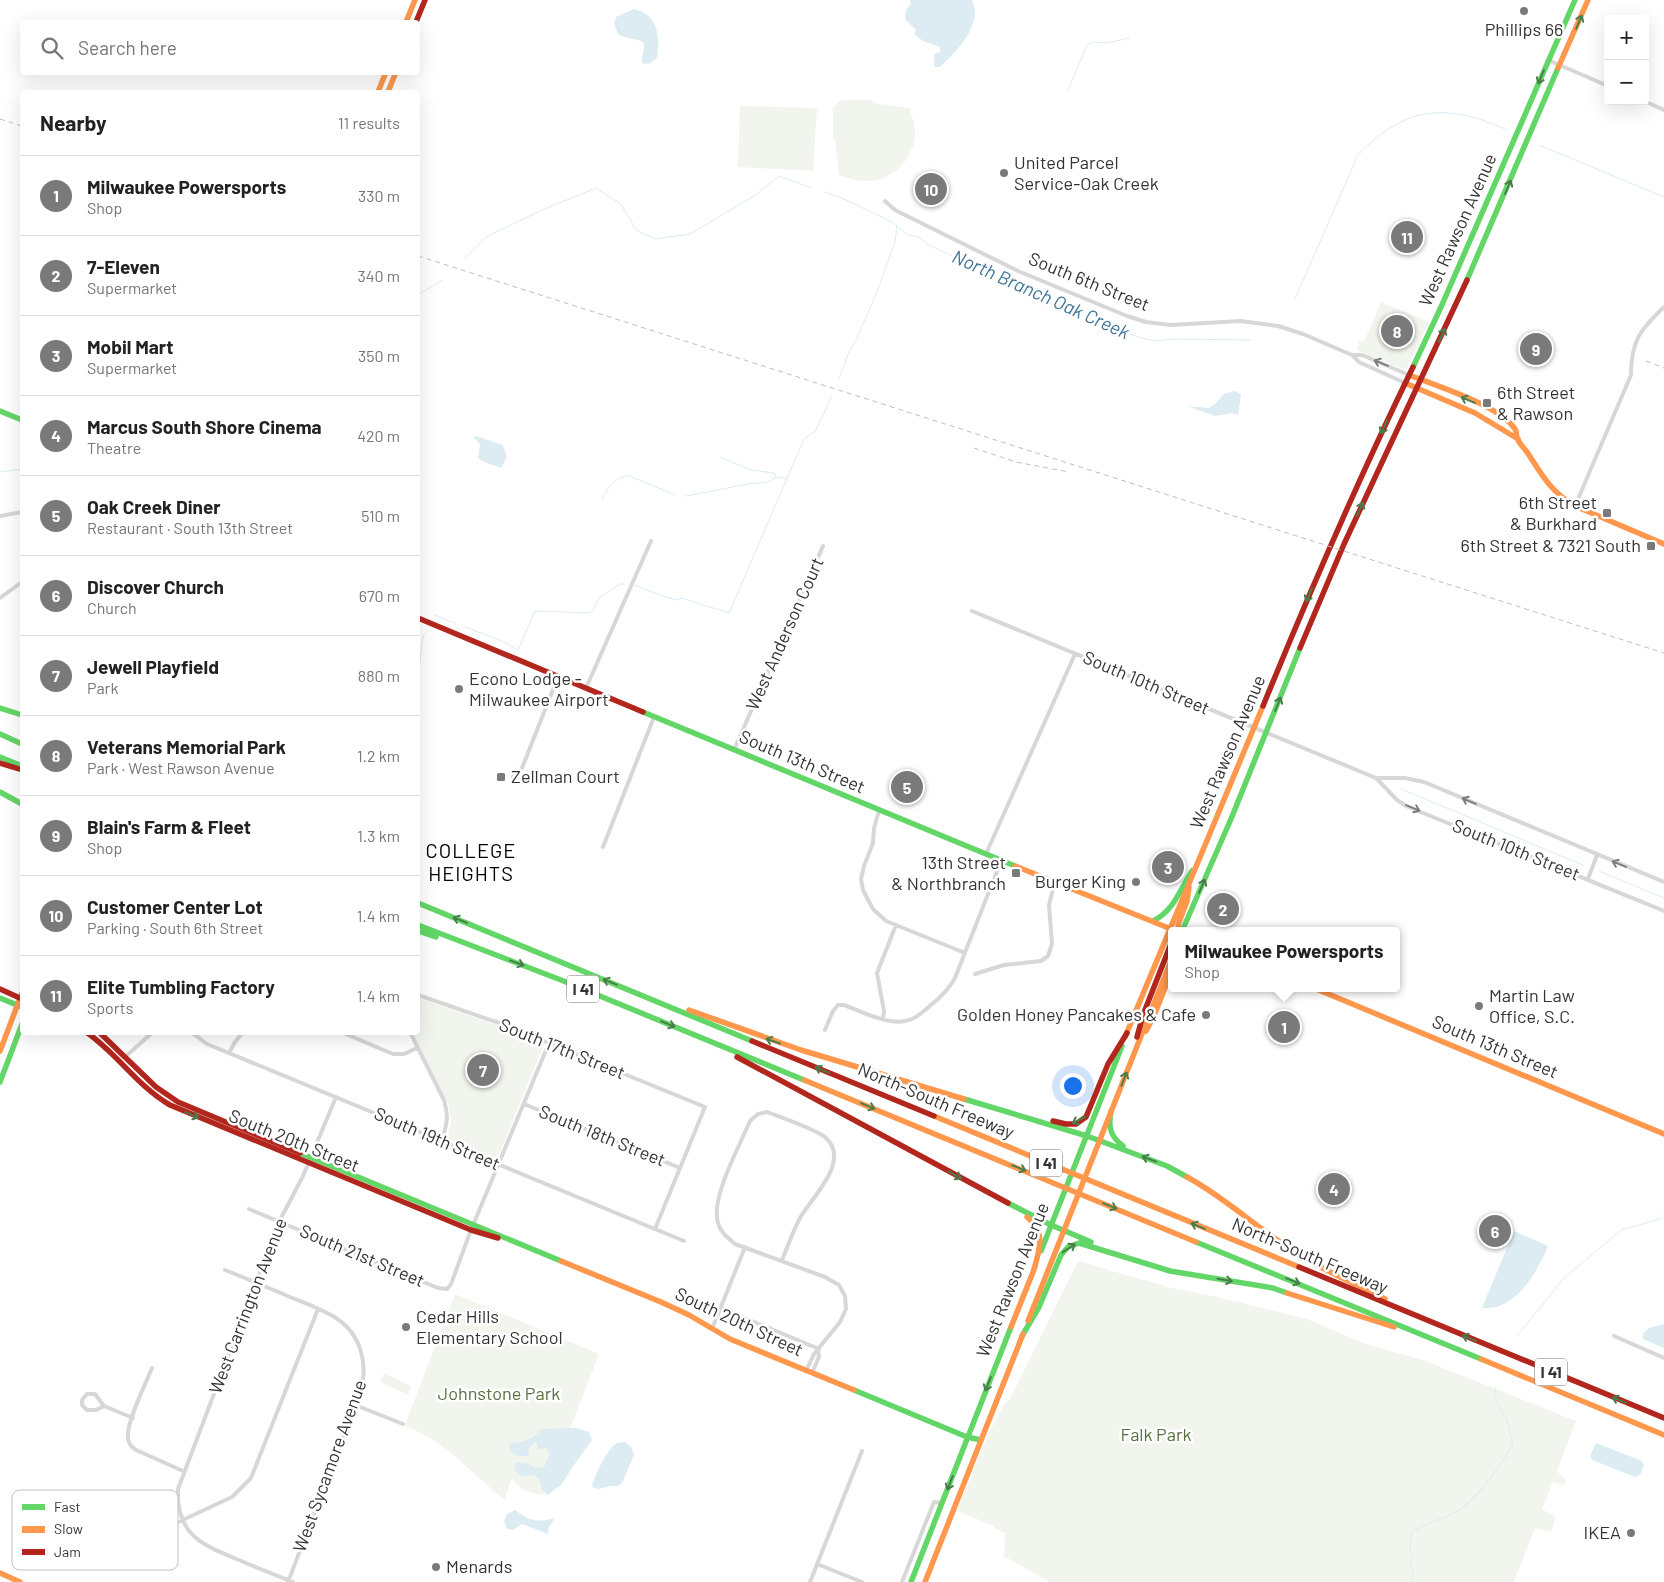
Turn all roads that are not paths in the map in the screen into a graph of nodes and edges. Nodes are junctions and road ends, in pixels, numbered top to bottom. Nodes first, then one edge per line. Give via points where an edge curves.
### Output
1 (415, 0) edge
2 (1575, 0) edge
3 (1588, 0) edge
4 (424, 2) edge
5 (407, 20) edge
6 (417, 20) edge
7 (1548, 60) junction
8 (1560, 66) junction
9 (385, 75) edge
10 (395, 75) edge
11 (1604, 84) edge
12 (379, 90) edge
13 (389, 90) edge
14 (1649, 103) edge
15 (1664, 110) edge
16 (885, 201) dead end
17 (1487, 202) junction
18 (1498, 208) junction
19 (1664, 307) edge
20 (1352, 355) junction
21 (1409, 374) junction
22 (1421, 380) junction
23 (1405, 383) junction
24 (1417, 388) junction
25 (0, 411) edge
26 (20, 419) edge
27 (1518, 439) junction
28 (1575, 506) junction
29 (20, 512) edge
30 (0, 516) edge
31 (651, 541) dead end
32 (1664, 544) edge
33 (823, 546) dead end
34 (20, 583) edge
35 (0, 598) edge
36 (972, 611) dead end
37 (420, 619) edge
38 (1075, 654) junction
39 (558, 677) junction
40 (586, 688) junction
41 (0, 708) edge
42 (20, 714) edge
43 (654, 717) junction
44 (1255, 728) junction
45 (1267, 733) junction
46 (0, 735) edge
47 (20, 744) edge
48 (734, 750) junction
49 (0, 757) edge
50 (0, 763) edge
51 (20, 765) edge
52 (20, 769) edge
53 (513, 777) dead end
54 (1376, 778) junction
55 (0, 792) edge
56 (20, 803) edge
57 (879, 811) junction
58 (1218, 815) junction
59 (1230, 821) junction
60 (603, 847) dead end
61 (986, 854) junction
62 (1597, 855) junction
63 (1001, 861) junction
64 (1198, 862) junction
65 (1211, 865) junction
66 (1588, 879) junction
67 (1055, 882) junction
68 (1189, 882) junction
69 (1664, 882) edge
70 (420, 902) edge
71 (1664, 911) edge
72 (1153, 921) junction
73 (896, 925) junction
74 (420, 926) edge
75 (1173, 927) edge
76 (1179, 927) edge
77 (1183, 927) edge
78 (1168, 928) edge
79 (420, 932) edge
80 (1168, 939) edge
81 (472, 946) junction
82 (1168, 951) edge
83 (965, 953) junction
84 (1168, 968) edge
85 (975, 974) dead end
86 (1168, 980) edge
87 (0, 989) edge
88 (1324, 992) edge
89 (20, 996) edge
90 (420, 996) edge
91 (0, 998) edge
92 (655, 1001) junction
93 (20, 1006) edge
94 (883, 1018) junction
95 (20, 1029) edge
96 (825, 1030) dead end
97 (1127, 1033) junction
98 (694, 1034) junction
99 (91, 1035) edge
100 (102, 1035) edge
101 (150, 1035) edge
102 (195, 1035) edge
103 (241, 1035) edge
104 (348, 1035) edge
105 (411, 1035) edge
106 (549, 1043) junction
107 (417, 1048) junction
108 (1135, 1050) junction
109 (0, 1051) edge
110 (229, 1053) junction
111 (123, 1059) junction
112 (0, 1082) edge
113 (336, 1097) junction
114 (524, 1104) junction
115 (1111, 1111) junction
116 (1014, 1114) junction
117 (1664, 1134) edge
118 (1087, 1136) junction
119 (441, 1141) junction
120 (1100, 1141) junction
121 (1132, 1152) junction
122 (310, 1160) junction
123 (498, 1164) junction
124 (680, 1168) junction
125 (1004, 1201) junction
126 (249, 1209) dead end
127 (280, 1222) junction
128 (1051, 1225) junction
129 (472, 1227) junction
130 (655, 1229) junction
131 (1064, 1231) junction
132 (684, 1241) dead end
133 (745, 1248) junction
134 (1121, 1255) junction
135 (782, 1260) junction
136 (1034, 1269) junction
137 (225, 1270) dead end
138 (256, 1283) junction
139 (720, 1308) junction
140 (318, 1309) junction
141 (1437, 1325) junction
142 (712, 1329) junction
143 (1022, 1336) junction
144 (1614, 1336) dead end
145 (1449, 1345) junction
146 (818, 1349) junction
147 (1664, 1358) edge
148 (152, 1368) dead end
149 (809, 1372) junction
150 (355, 1405) junction
151 (104, 1406) junction
152 (132, 1418) junction
153 (1664, 1418) edge
154 (402, 1424) dead end
155 (1664, 1435) edge
156 (967, 1437) junction
157 (981, 1440) junction
158 (862, 1451) dead end
159 (184, 1471) junction
160 (942, 1503) junction
161 (182, 1520) junction
162 (178, 1522) edge
163 (817, 1564) junction
164 (0, 1573) edge
165 (7, 1576) junction
166 (0, 1579) edge
167 (20, 1582) edge
168 (290, 1582) edge
169 (810, 1582) edge
170 (862, 1582) edge
171 (902, 1582) edge
172 (912, 1582) edge
173 (925, 1582) edge

1 - 4 main road
1 - 5 main road
2 - 7 main road, West Rawson Avenue
8 -> 3 main road, West Rawson Avenue
4 - 6 main road
7 - 8 street
7 -> 17 main road, West Rawson Avenue
8 - 11 street
18 -> 8 main road, West Rawson Avenue
9 - 12 main road
10 - 13 main road
14 - 15 street
16 - 20 street, South 6th Street via 895,210 1018,271 1137,320 1178,325 1261,322 1295,331
17 - 18 main road
17 - 21 main road, West Rawson Avenue
22 -> 18 main road, West Rawson Avenue
19 - 28 street via 1646,324 1636,340 1631,357 1631,375
21 -> 20 street, South 6th Street via 1362,355
20 - 23 street, South 6th Street via 1359,362
21 - 22 main road, South 6th Street
21 - 23 main road, West Rawson Avenue
22 - 24 main road, West Rawson Avenue
27 -> 22 main road, South 6th Street via 1516,430 1495,412
23 - 24 main road, South 6th Street
23 -> 44 main road, West Rawson Avenue via 1316,579
24 - 27 main road, South 6th Street via 1483,416
45 -> 24 main road, West Rawson Avenue via 1344,544
25 - 26 main road
27 - 28 main road, South 6th Street via 1549,487
28 - 32 main road, South 6th Street
29 - 30 street
31 - 40 street
33 - 48 street, West Anderson Court
34 - 35 street
36 - 38 street, South 10th Street
37 - 39 main road, South 13th Street
38 - 44 street, South 10th Street
38 - 61 street
39 - 40 main road, South 13th Street
39 - 53 street via 522,768
40 - 43 main road, South 13th Street
41 - 42 main road
43 - 48 main road, South 13th Street
43 - 60 street
44 - 45 street, South 10th Street
44 - 58 main road, West Rawson Avenue
45 - 54 street, South 10th Street
45 - 59 main road, West Rawson Avenue
46 - 47 main road
48 - 57 main road, South 13th Street
49 - 51 main road
50 - 52 main road
62 -> 54 street, South 10th Street via 1424,782
54 -> 66 street, South 10th Street via 1406,806
55 - 56 main road
57 - 61 main road, South 13th Street
57 - 73 street via 873,843 864,866 863,890 880,917
58 - 59 main road
58 - 64 main road, West Rawson Avenue
59 - 65 main road, West Rawson Avenue
61 - 63 main road, South 13th Street
62 - 66 street
69 -> 62 street, South 10th Street
63 - 67 main road, South 13th Street
63 - 83 street
64 - 65 main road
64 - 68 main road, West Rawson Avenue
64 - 72 main road via 1184,880 1175,901
77 -> 65 main road, West Rawson Avenue
66 - 71 street, South 10th Street
67 - 72 main road, South 13th Street
67 - 85 street via 1049,904 1052,944 1048,956 1040,962 1004,965
68 - 75 main road, West Rawson Avenue
68 - 76 main road
92 -> 70 main road, North-South Freeway / I 41
72 - 78 main road, South 13th Street
73 - 83 street
73 - 94 street via 877,973
74 - 81 main road, North-South Freeway / I 41
79 - 81 main road
80 - 97 main road, West Rawson Avenue
81 -> 98 main road, North-South Freeway / I 41
82 - 108 main road via 1143,1014
83 - 94 street via 952,984 917,1016 897,1022
84 - 108 main road, West Rawson Avenue
86 - 108 main road via 1154,1016
87 - 89 main road
88 - 117 main road, South 13th Street
90 - 106 street, South 17th Street
91 - 93 main road
116 -> 92 main road via 801,1050 684,1008
141 -> 92 main road, North-South Freeway / I 41
93 - 109 main road
94 - 96 street via 840,1004 835,1007
95 - 112 main road
97 -> 116 main road via 1108,1064 1084,1119 1076,1124 1066,1124
97 - 118 main road, West Rawson Avenue
98 -> 125 main road
98 -> 145 main road, North-South Freeway / I 41
99 - 111 main road, South 20th Street
100 - 111 main road, South 20th Street
101 - 111 street
102 - 110 street, South 19th Street
103 - 110 street
104 - 107 street via 393,1054 404,1054
105 - 107 street
106 - 114 street
106 - 124 street, South 17th Street via 705,1107
107 - 119 street via 447,1109 447,1123
115 -> 108 main road, West Rawson Avenue
110 - 113 street, South 19th Street
111 - 122 main road, South 20th Street via 168,1096
113 - 119 street, South 19th Street
113 - 122 street, West Carrington Avenue
114 - 123 street
114 - 124 street, South 18th Street
115 - 120 main road, West Rawson Avenue
115 - 121 main road via 1111,1134
116 - 118 main road
118 - 120 main road
118 - 128 main road, West Rawson Avenue
119 - 123 street, South 19th Street
120 - 121 main road
120 - 131 main road, West Rawson Avenue
141 -> 121 main road via 1303,1257 1204,1186
122 - 127 street, West Carrington Avenue
122 - 129 main road, South 20th Street
123 - 129 street
123 - 130 street, South 19th Street
124 - 130 street
125 - 128 main road
125 - 136 main road via 1033,1221 1039,1230 1040,1246
126 - 127 street, South 21st Street
127 - 129 street, South 21st Street via 447,1289
127 - 138 street, West Carrington Avenue
128 - 131 main road
128 - 136 main road, West Rawson Avenue
129 - 142 main road, South 20th Street via 668,1305
130 - 132 street, South 19th Street
131 - 134 main road
131 - 143 main road, West Rawson Avenue
133 - 135 street
133 - 135 street via 735,1244 718,1226 717,1198 750,1121 767,1112 825,1136 833,1145 835,1159 832,1172 801,1217
133 - 139 street
143 -> 134 main road via 1066,1249 1084,1244
134 -> 145 main road via 1170,1271 1273,1288
135 - 146 street via 825,1277 839,1285 845,1296 846,1310 840,1322
136 -> 156 main road, West Rawson Avenue
137 - 138 street, West Sycamore Avenue
138 - 140 street, West Sycamore Avenue
138 - 159 street, West Carrington Avenue
139 - 142 street
139 - 146 street
140 - 150 street, West Sycamore Avenue via 345,1325 359,1347 364,1373
140 - 161 street via 251,1478 232,1497
153 -> 141 main road, North-South Freeway / I 41
142 - 149 main road, South 20th Street
143 - 157 main road, West Rawson Avenue
144 - 147 street
145 - 155 main road, North-South Freeway / I 41
146 - 149 street
148 - 152 street
149 - 156 main road, South 20th Street
150 - 154 street
150 - 168 street, West Sycamore Avenue
151 - 151 street via 91,1393 82,1400 87,1410
151 - 152 street
152 - 159 street via 128,1435 132,1448
156 - 157 main road, South 20th Street
156 -> 160 main road, West Rawson Avenue
157 - 173 main road, West Rawson Avenue
158 - 163 street
159 - 161 street, West Carrington Avenue via 178,1489
160 - 171 street via 934,1502
160 - 172 main road, West Rawson Avenue
161 - 162 street
161 - 168 street via 192,1536 207,1547
163 - 169 street
163 - 170 street
164 - 165 main road
165 - 166 main road
165 - 167 main road

